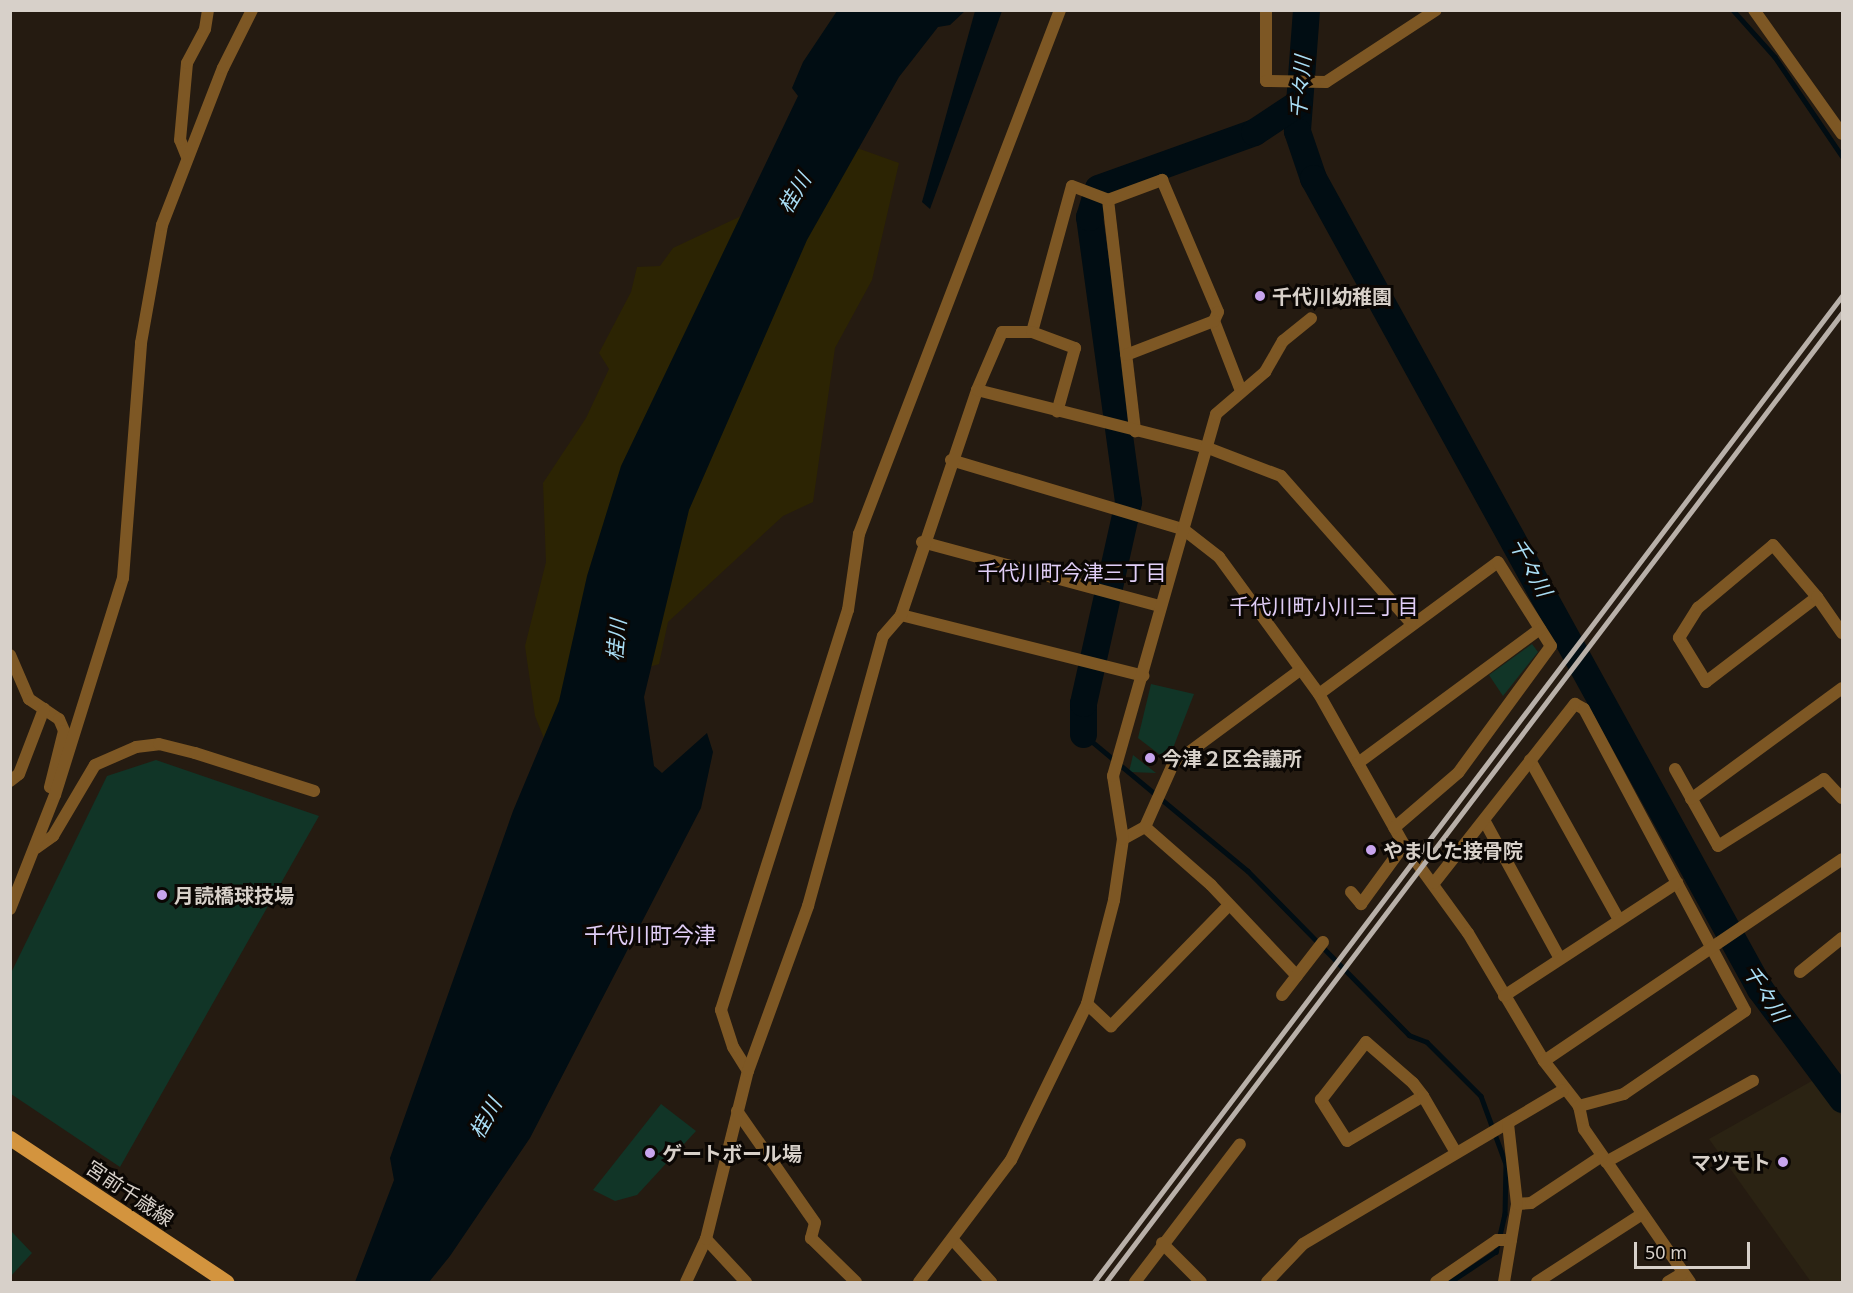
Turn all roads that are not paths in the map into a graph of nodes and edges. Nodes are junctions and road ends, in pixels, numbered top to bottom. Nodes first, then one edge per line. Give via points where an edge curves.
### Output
1 (208, 10) edge
2 (252, 10) edge
3 (1060, 10) edge
4 (1266, 10) edge
5 (1436, 10) edge
6 (1754, 10) edge
7 (1842, 134) edge
8 (187, 157) junction
9 (1108, 200) junction
10 (1311, 318) dead end
11 (1214, 321) junction
12 (1032, 332) junction
13 (1126, 355) junction
14 (977, 390) junction
15 (1241, 391) junction
16 (1057, 412) junction
17 (1134, 431) junction
18 (1208, 448) junction
19 (951, 460) junction
20 (1183, 529) junction
21 (922, 542) junction
22 (1817, 597) junction
23 (1159, 606) junction
24 (902, 615) junction
25 (1411, 623) junction
26 (1540, 629) junction
27 (1842, 633) edge
28 (10, 655) edge
29 (1300, 670) junction
30 (1143, 676) junction
31 (1842, 688) edge
32 (1319, 694) junction
33 (44, 709) junction
34 (1530, 760) junction
35 (1358, 764) junction
36 (1675, 769) dead end
37 (10, 782) edge
38 (314, 792) dead end
39 (55, 795) junction
40 (1842, 798) edge
41 (1691, 799) junction
42 (1484, 820) junction
43 (1144, 827) junction
44 (1394, 828) junction
45 (1123, 839) junction
46 (1404, 845) junction
47 (36, 848) junction
48 (1842, 859) edge
49 (1434, 883) junction
50 (1677, 883) junction
51 (1351, 892) dead end
52 (1228, 906) junction
53 (10, 909) edge
54 (1619, 920) junction
55 (1842, 938) edge
56 (1321, 945) dead end
57 (1716, 947) junction
58 (1560, 959) junction
59 (1800, 972) dead end
60 (1297, 976) junction
61 (1282, 995) dead end
62 (1504, 996) junction
63 (1087, 1004) junction
64 (1544, 1061) junction
65 (748, 1071) junction
66 (1753, 1081) dead end
67 (1563, 1090) junction
68 (1423, 1096) junction
69 (1579, 1106) junction
70 (737, 1111) junction
71 (1508, 1124) junction
72 (10, 1138) edge
73 (1240, 1144) dead end
74 (1455, 1151) junction
75 (1604, 1159) junction
76 (1517, 1204) junction
77 (1642, 1214) junction
78 (706, 1239) junction
79 (953, 1240) junction
80 (1511, 1240) junction
81 (1162, 1243) junction
82 (1687, 1278) edge
83 (227, 1282) edge
84 (686, 1282) edge
85 (746, 1282) edge
86 (856, 1282) edge
87 (919, 1282) edge
88 (991, 1282) edge
89 (1135, 1282) edge
90 (1201, 1282) edge
91 (1267, 1282) edge
92 (1436, 1282) edge
93 (1504, 1282) edge
94 (1537, 1282) edge
95 (1668, 1282) edge

1 - 8 street via 205,29 187,63 180,140
2 - 8 street
3 - 65 street via 859,534 848,610 721,1010 733,1047
4 - 5 street via 1266,81 1326,82
6 - 7 street
8 - 39 street via 162,225 141,343 123,578
9 - 11 street via 1162,180 1218,312
9 - 12 street via 1072,186
9 - 13 street
10 - 15 street via 1282,341 1265,372
11 - 13 street
11 - 15 street
12 - 14 street via 1002,332
12 - 16 street via 1075,348
13 - 17 street
14 - 16 street
14 - 19 street
15 - 18 street via 1216,414
16 - 17 street
17 - 18 street
18 - 20 street
18 - 25 street via 1281,476
19 - 20 street
19 - 21 street
20 - 23 street
20 - 29 street via 1219,556
21 - 23 street
21 - 24 street
22 - 22 street via 1773,545 1698,608 1679,638 1707,682
22 - 27 street
23 - 30 street
24 - 30 street
24 - 65 street via 883,636 808,906
25 - 26 street via 1498,562
25 - 32 street
26 - 35 street
26 - 44 street via 1551,646 1458,773
28 - 33 street via 29,699
29 - 32 street
29 - 43 street via 1173,764
30 - 45 street via 1113,776
31 - 41 street
32 - 35 street
33 - 37 street via 19,774
33 - 39 street via 59,718 64,731 50,790
34 - 42 street
34 - 50 street via 1575,704 1584,709
34 - 54 street
35 - 44 street
36 - 41 street
38 - 47 street via 195,753 159,744 136,747 95,765 53,836
39 - 47 street
40 - 41 street via 1824,779 1718,846
42 - 49 street
42 - 58 street
43 - 45 street
43 - 52 street
44 - 46 street
45 - 63 street via 1114,900
46 - 49 street
46 - 51 street via 1361,904
47 - 53 street
48 - 57 street
49 - 62 street
50 - 54 street
50 - 57 street
52 - 60 street
52 - 63 street via 1112,1026
54 - 58 street
55 - 59 street
56 - 60 street
57 - 64 street
57 - 69 street via 1745,1011 1624,1094
58 - 62 street
60 - 61 street
62 - 64 street
63 - 79 street via 1011,1160
64 - 67 street
65 - 70 street
66 - 75 street
67 - 69 street
67 - 71 street
68 - 68 street via 1366,1042 1321,1100 1347,1142
68 - 74 street
69 - 75 street via 1584,1129
70 - 78 street
70 - 86 street via 815,1222 811,1238
71 - 74 street
71 - 76 street
72 - 83 main road, 宮前千歳線
73 - 81 street
74 - 91 street via 1303,1244
75 - 76 street via 1531,1203
75 - 77 street
76 - 80 street
77 - 82 street
77 - 94 street
78 - 84 street
78 - 85 street
79 - 87 street
79 - 88 street
80 - 92 street via 1497,1240
80 - 93 street
81 - 89 street
81 - 90 street
82 - 95 street

